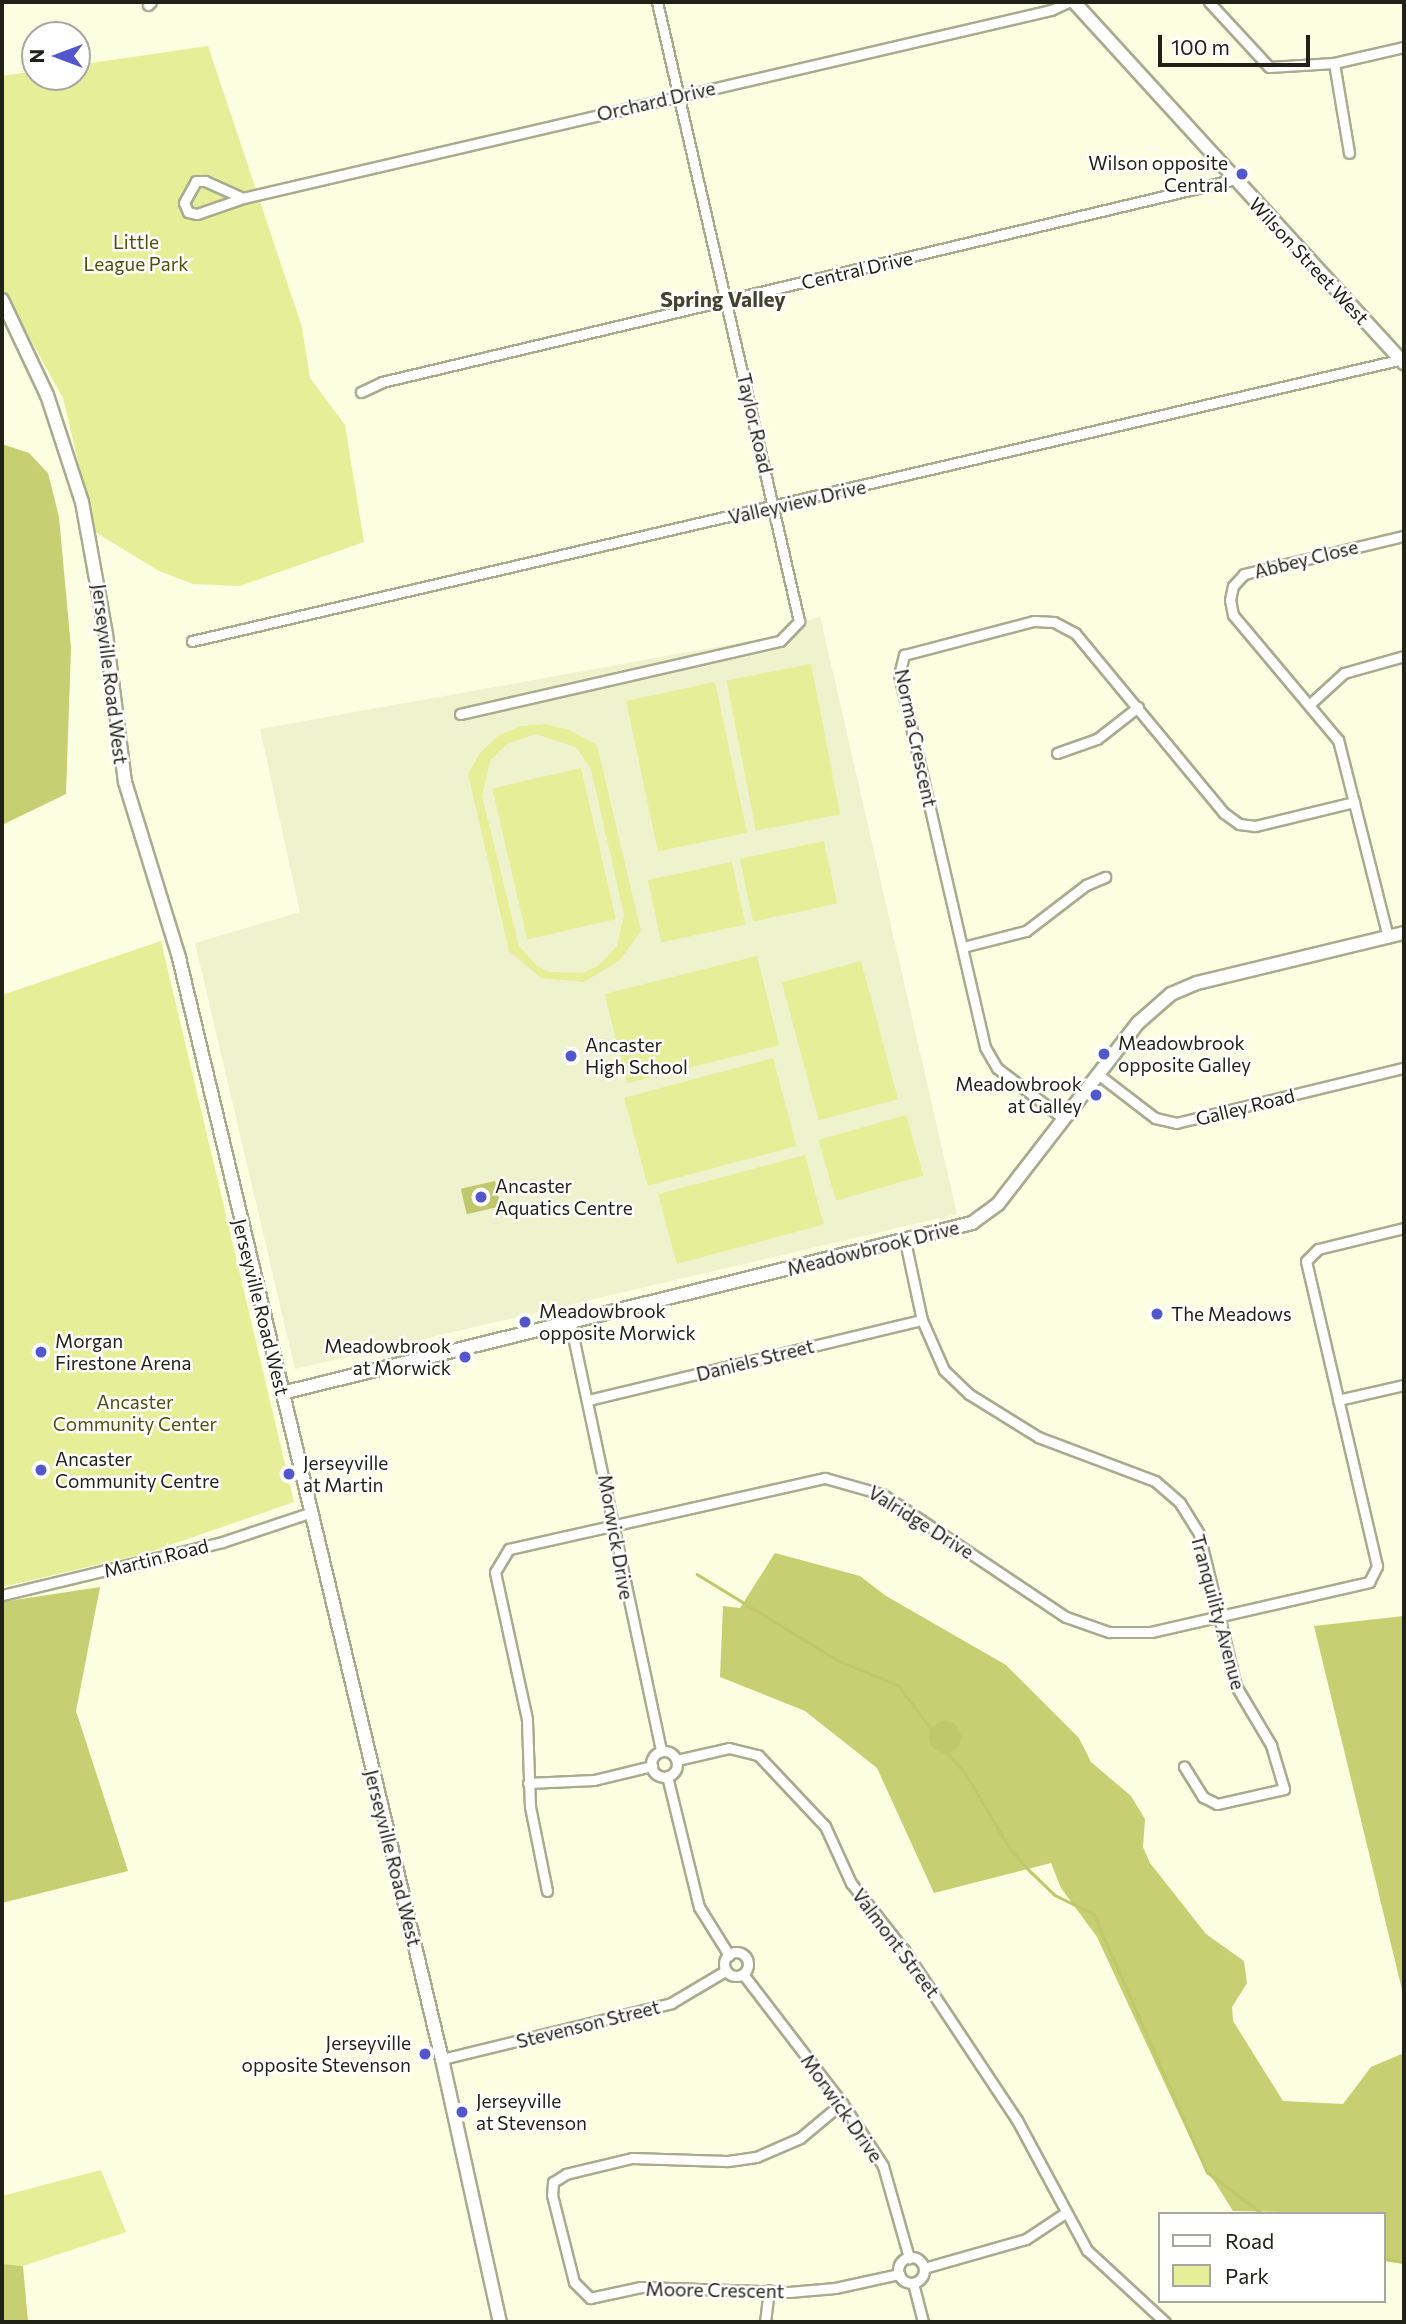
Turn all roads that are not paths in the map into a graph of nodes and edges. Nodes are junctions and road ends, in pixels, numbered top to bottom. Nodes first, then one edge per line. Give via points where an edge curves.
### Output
1 (657, 2) edge
2 (1068, 2) edge
3 (1074, 2) edge
4 (1209, 2) edge
5 (1404, 47) edge
6 (1334, 63) junction
7 (678, 96) junction
8 (1349, 153) dead end
9 (1232, 180) junction
10 (243, 198) junction
11 (2, 300) edge
12 (726, 301) junction
13 (1403, 360) edge
14 (361, 392) dead end
15 (775, 507) junction
16 (1404, 536) edge
17 (192, 641) dead end
18 (1404, 656) edge
19 (1310, 704) junction
20 (1139, 707) junction
21 (460, 714) dead end
22 (1057, 753) dead end
23 (1354, 802) junction
24 (1105, 877) dead end
25 (1404, 933) edge
26 (1388, 937) junction
27 (963, 947) junction
28 (1404, 1068) edge
29 (1099, 1075) junction
30 (1064, 1119) junction
31 (1404, 1228) edge
32 (905, 1241) junction
33 (922, 1320) junction
34 (570, 1322) junction
35 (1404, 1384) edge
36 (282, 1393) junction
37 (588, 1400) junction
38 (1338, 1400) junction
39 (309, 1513) junction
40 (616, 1526) junction
41 (2, 1595) edge
42 (1221, 1617) junction
43 (662, 1751) junction
44 (677, 1760) junction
45 (652, 1766) junction
46 (1184, 1767) dead end
47 (667, 1776) junction
48 (528, 1783) junction
49 (547, 1891) dead end
50 (729, 1955) junction
51 (726, 1970) junction
52 (743, 1973) junction
53 (442, 2059) junction
54 (842, 2103) junction
55 (1065, 2213) junction
56 (909, 2258) junction
57 (924, 2268) junction
58 (899, 2274) junction
59 (913, 2283) junction
60 (769, 2290) junction
61 (500, 2322) edge
62 (765, 2322) edge
63 (923, 2322) edge
64 (1166, 2322) edge

1 - 7 street, Taylor Road
2 - 7 street, Orchard Drive via 1051,10
3 - 9 main road, Wilson Street West
4 - 6 street via 1269,67
5 - 6 street
6 - 8 street
7 - 10 street, Orchard Drive
7 - 12 street, Taylor Road
9 - 12 street, Central Drive
9 - 13 main road, Wilson Street West
10 - 10 street, Orchard Drive via 196,181 184,204 188,212 197,214
11 - 36 main road, Jerseyville Road West via 47,395 82,502 106,634 125,782 178,958
12 - 14 street, Central Drive via 382,382
12 - 15 street, Taylor Road
13 - 15 street, Valleyview Drive
15 - 17 street, Valleyview Drive
15 - 21 street, Taylor Road via 799,621 780,640
16 - 19 street, Abbey Close via 1265,566 1244,573 1233,586 1233,615
18 - 19 street via 1344,673
19 - 23 street, Abbey Close via 1338,740
20 - 22 street via 1097,739
20 - 23 street, Norma Crescent via 1224,813 1239,824 1255,826
20 - 27 street, Norma Crescent via 1076,633 1054,622 1034,621 909,651 899,660
23 - 26 street, Abbey Close
24 - 27 street via 1086,885 1026,931
25 - 26 main road, Meadowbrook Drive
26 - 29 main road, Meadowbrook Drive via 1179,990 1149,1012
27 - 30 street, Norma Crescent via 990,1059
28 - 29 street, Galley Road via 1175,1124 1155,1118
29 - 30 main road, Meadowbrook Drive
30 - 32 main road, Meadowbrook Drive via 984,1217
31 - 38 street, Valridge Drive via 1318,1250 1306,1261
32 - 33 street, Tranquility Avenue
32 - 34 main road, Meadowbrook Drive
33 - 37 street, Daniels Street
33 - 42 street, Tranquility Avenue via 944,1370 969,1394 1038,1437 1137,1471 1171,1494 1199,1534
34 - 36 main road, Meadowbrook Drive
34 - 37 street, Morwick Drive
35 - 38 street
36 - 39 main road, Jerseyville Road West
37 - 40 street, Morwick Drive
38 - 42 street, Valridge Drive via 1377,1566 1374,1577 1369,1582
39 - 41 street, Martin Road via 222,1542
39 - 53 main road, Jerseyville Road West
40 - 42 street, Valridge Drive via 802,1481 842,1480 890,1498 1083,1625 1137,1634
40 - 43 street, Morwick Drive via 628,1603
40 - 48 street, Valridge Drive via 509,1549 495,1572 527,1719
42 - 46 street, Tranquility Avenue via 1236,1686 1270,1745 1284,1789 1217,1804 1203,1797
43 - 44 street
43 - 45 street via 654,1756
44 - 47 street via 676,1770
44 - 55 street, Valmont Street via 729,1748 758,1755 825,1826 851,1883 904,1950 997,2088
45 - 47 street via 660,1776
45 - 48 street via 594,1780
47 - 50 street via 699,1907
48 - 49 street, Valridge Drive
50 - 51 street
50 - 52 street, Morwick Drive via 745,1957
51 - 52 street via 735,1976
51 - 53 street, Stevenson Street via 671,2004
52 - 54 street, Morwick Drive
53 - 61 main road, Jerseyville Road West
54 - 56 street, Morwick Drive via 883,2166
54 - 60 street, Moore Crescent via 800,2138 756,2157 726,2161 632,2158 566,2174 553,2182 552,2195 574,2282 590,2298 641,2287
55 - 57 street via 1026,2239
55 - 64 street, Valmont Street via 1087,2250
56 - 57 street via 917,2259
56 - 58 street via 901,2263
57 - 59 street via 922,2277
58 - 59 street
58 - 60 street, Moore Crescent via 835,2288
59 - 63 street
60 - 62 street

